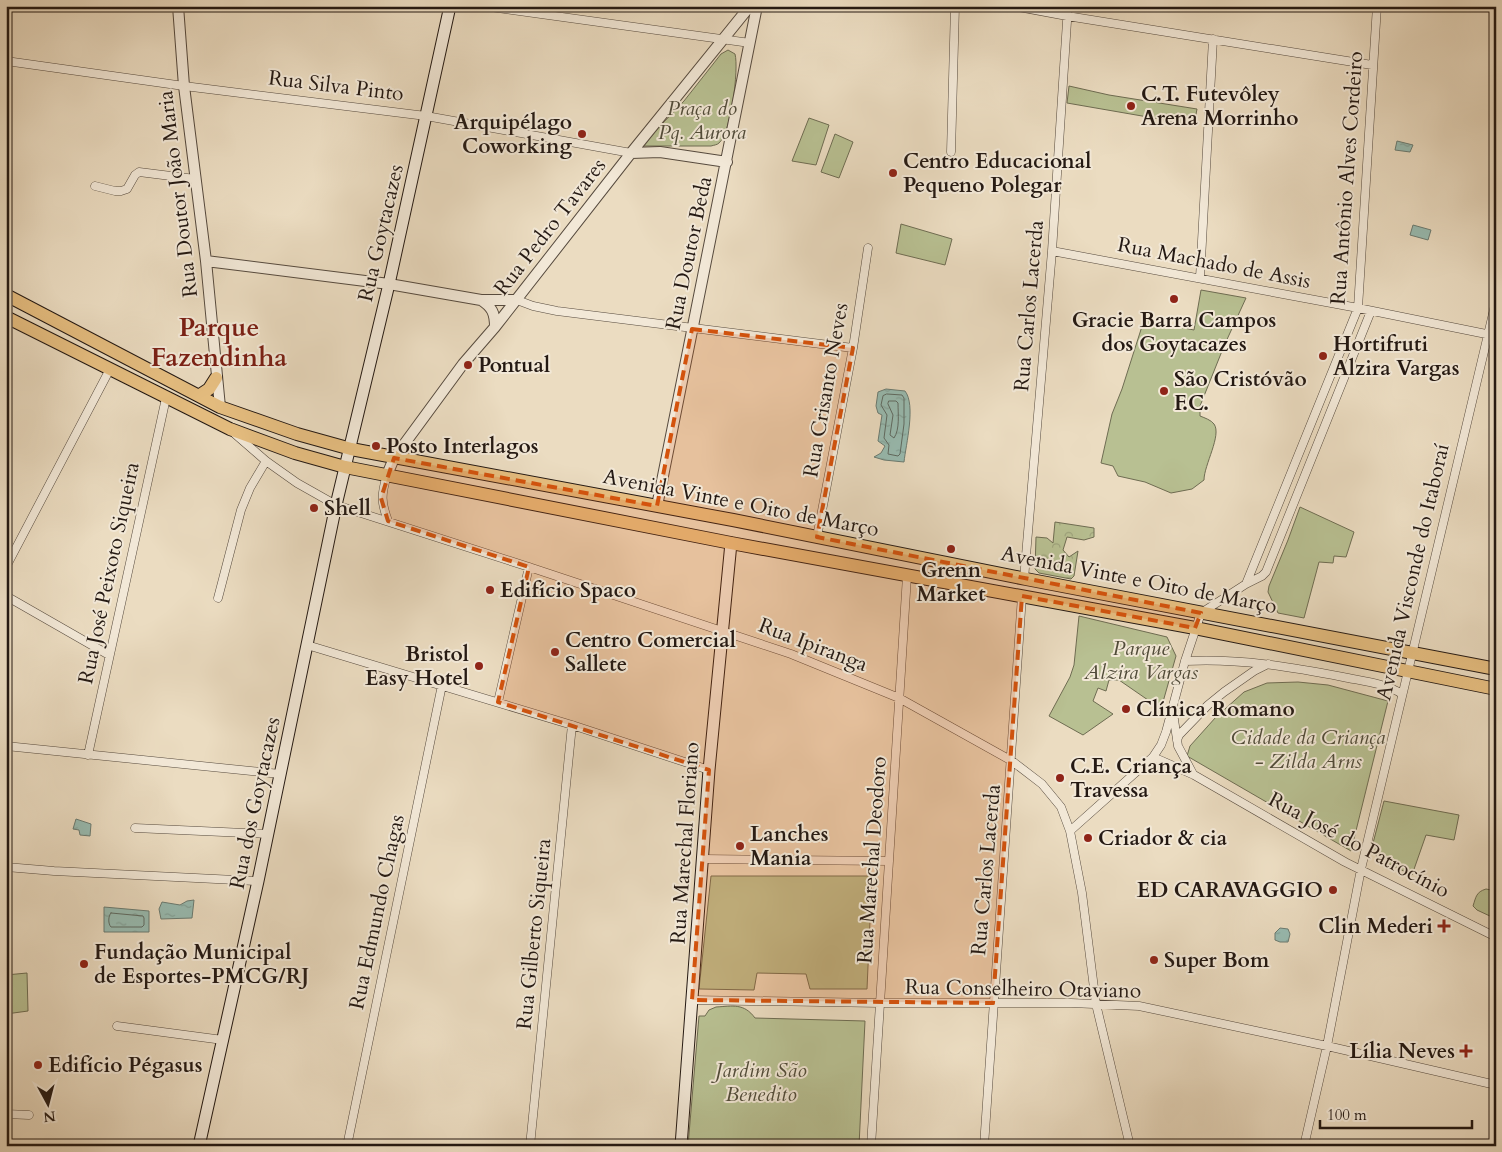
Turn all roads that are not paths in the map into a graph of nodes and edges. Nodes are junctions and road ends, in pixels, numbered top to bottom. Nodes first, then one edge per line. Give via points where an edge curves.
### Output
1 (178, 6) edge
2 (450, 6) edge
3 (484, 6) edge
4 (750, 6) edge
5 (757, 6) edge
6 (955, 6) edge
7 (1013, 6) edge
8 (1068, 6) edge
9 (1377, 6) edge
10 (1067, 16) junction
11 (724, 39) junction
12 (1213, 40) junction
13 (750, 43) junction
14 (6, 61) edge
15 (1372, 65) junction
16 (184, 86) junction
17 (426, 116) junction
18 (646, 135) junction
19 (660, 152) junction
20 (950, 152) dead end
21 (631, 153) junction
22 (727, 162) junction
23 (195, 179) junction
24 (95, 186) dead end
25 (868, 248) dead end
26 (1052, 250) junction
27 (206, 261) junction
28 (1200, 278) junction
29 (389, 284) junction
30 (6, 295) edge
31 (480, 300) junction
32 (517, 300) junction
33 (1496, 301) edge
34 (1358, 308) junction
35 (1371, 310) junction
36 (6, 317) edge
37 (495, 327) junction
38 (692, 329) junction
39 (1492, 335) edge
40 (853, 348) junction
41 (110, 369) junction
42 (216, 378) junction
43 (200, 395) junction
44 (166, 398) junction
45 (220, 406) junction
46 (230, 429) junction
47 (351, 449) junction
48 (394, 458) junction
49 (266, 461) junction
50 (1296, 462) junction
51 (1307, 466) junction
52 (345, 467) junction
53 (387, 475) junction
54 (336, 505) junction
55 (657, 506) junction
56 (733, 520) junction
57 (388, 521) junction
58 (817, 537) junction
59 (731, 543) junction
60 (529, 566) junction
61 (6, 567) edge
62 (907, 576) junction
63 (1024, 579) junction
64 (1246, 584) junction
65 (6, 596) edge
66 (1022, 596) junction
67 (218, 598) dead end
68 (1201, 613) junction
69 (1195, 628) junction
70 (721, 631) junction
71 (307, 645) junction
72 (1412, 653) junction
73 (109, 655) junction
74 (1185, 661) junction
75 (1268, 664) junction
76 (1496, 669) edge
77 (1408, 671) junction
78 (442, 685) junction
79 (1496, 689) edge
80 (1402, 694) junction
81 (899, 698) junction
82 (498, 702) junction
83 (1173, 708) junction
84 (572, 725) junction
85 (1177, 740) junction
86 (6, 746) edge
87 (88, 755) junction
88 (1153, 757) junction
89 (1012, 761) junction
90 (709, 770) junction
91 (280, 774) junction
92 (1194, 774) junction
93 (135, 828) dead end
94 (1070, 831) junction
95 (268, 834) junction
96 (703, 859) junction
97 (890, 861) junction
98 (6, 867) edge
99 (1361, 869) junction
100 (258, 881) junction
101 (1496, 937) edge
102 (692, 1000) junction
103 (993, 1002) junction
104 (880, 1003) junction
105 (1096, 1004) junction
106 (117, 1026) dead end
107 (223, 1040) junction
108 (1327, 1046) junction
109 (1496, 1085) edge
110 (6, 1114) edge
111 (29, 1114) dead end
112 (199, 1146) edge
113 (347, 1146) edge
114 (530, 1146) edge
115 (680, 1146) edge
116 (871, 1146) edge
117 (984, 1146) edge
118 (1130, 1146) edge
119 (1304, 1146) edge

1 - 16 street, Rua Doutor João Maria
2 - 17 main road, Rua Goytacazes
3 - 11 street
4 - 11 street, Rua Pedro Tavares
5 - 13 street, Rua Doutor Beda
6 - 20 street
7 - 10 street
8 - 10 street, Rua Carlos Lacerda
9 - 15 street, Rua Antônio Alves Cordeiro
10 - 12 street
10 - 26 street, Rua Carlos Lacerda
11 - 13 street
11 - 18 street, Rua Pedro Tavares
12 - 15 street
12 - 28 street
13 - 22 street, Rua Doutor Beda
14 - 16 street, Rua Silva Pinto
15 - 34 street, Rua Antônio Alves Cordeiro
16 - 17 street, Rua Silva Pinto
16 - 23 street, Rua Doutor João Maria
17 - 21 street, Rua Silva Pinto
17 - 29 main road, Rua Goytacazes
18 - 19 street
18 - 21 street, Rua Pedro Tavares
19 - 21 street, Rua Silva Pinto
19 - 22 street, Rua Silva Pinto
21 - 32 street, Rua Pedro Tavares
22 - 38 street, Rua Doutor Beda
23 - 24 street via 139,172 127,189 121,191
23 - 27 street, Rua Doutor João Maria
25 - 40 street, Rua Crisanto Neves
26 - 28 street, Rua Machado de Assis
26 - 63 street, Rua Carlos Lacerda
27 - 29 street
27 - 42 street, Rua Doutor João Maria
28 - 34 street, Rua Machado de Assis
29 - 31 street
29 - 47 main road, Rua Goytacazes
30 - 43 main road, Avenida Vinte e Oito de Março
31 - 32 street
31 - 37 street via 495,314
32 - 37 street, Rua Pedro Tavares
32 - 38 street via 557,311
33 - 39 street, Avenida Visconde do Itaboraí
34 - 35 street, Rua Machado de Assis
34 - 50 street, Rua Antônio Alves Cordeiro
35 - 39 street, Rua Machado de Assis
35 - 51 street, Rua Antônio Alves Cordeiro
36 - 41 main road
37 - 48 street, Rua Pedro Tavares via 463,364
38 - 40 street
38 - 55 street, Rua Doutor Beda
39 - 72 street, Avenida Visconde do Itaboraí
40 - 58 street, Rua Crisanto Neves
41 - 44 main road
41 - 61 street
42 - 43 main road
42 - 45 street, Rua Doutor João Maria
43 - 45 main road, Avenida Vinte e Oito de Março
44 - 46 main road
44 - 73 street, Rua José Peixoto Siqueira
45 - 46 main road via 223,421
45 - 47 main road, Avenida Vinte e Oito de Março via 297,434
46 - 49 street, Rua Ipiranga
46 - 52 main road
47 - 48 main road, Avenida Vinte e Oito de Março
47 - 52 main road, Rua Goytacazes
48 - 53 street, Rua Pedro Tavares
48 - 55 main road, Avenida Vinte e Oito de Março
49 - 54 street, Rua Ipiranga
49 - 67 street via 241,510
50 - 51 street
50 - 64 street, Rua Antônio Alves Cordeiro
51 - 64 street, Rua Antônio Alves Cordeiro via 1266,572
52 - 53 main road, Avenida Vinte e Oito de Março
52 - 54 main road, Rua dos Goytacazes
53 - 57 street via 381,498
53 - 59 main road, Avenida Vinte e Oito de Março
54 - 57 street, Rua Ipiranga
54 - 71 main road, Rua dos Goytacazes
55 - 56 main road, Avenida Vinte e Oito de Março
56 - 58 main road, Avenida Vinte e Oito de Março
56 - 59 main road
57 - 60 street, Rua Ipiranga
58 - 63 main road, Avenida Vinte e Oito de Março
59 - 62 main road, Avenida Vinte e Oito de Março
59 - 70 main road, Rua Marechal Floriano
60 - 70 street, Rua Ipiranga
60 - 82 street
62 - 66 main road, Avenida Vinte e Oito de Março
62 - 81 street, Rua Marechal Deodoro
63 - 68 main road, Avenida Vinte e Oito de Março
64 - 68 street, Rua Antônio Alves Cordeiro
65 - 73 street
66 - 69 main road, Avenida Vinte e Oito de Março
66 - 89 street, Rua Carlos Lacerda
68 - 69 street
68 - 72 main road, Avenida Vinte e Oito de Março
69 - 74 street
69 - 77 main road, Avenida Vinte e Oito de Março
70 - 81 street, Rua Ipiranga via 791,654
70 - 90 main road, Rua Marechal Floriano
71 - 78 street
71 - 91 main road, Rua dos Goytacazes
72 - 76 main road, Avenida Vinte e Oito de Março
72 - 77 street, Avenida Visconde do Itaboraí
73 - 87 street, Rua José Peixoto Siqueira
74 - 75 street
74 - 83 street
75 - 80 street via 1378,684
75 - 85 street via 1218,696
77 - 79 main road, Avenida Vinte e Oito de Março
77 - 80 street, Avenida Visconde do Itaboraí
78 - 82 street
78 - 113 street, Rua Edmundo Chagas
80 - 99 street, Avenida Visconde do Itaboraí
81 - 89 street, Rua Ipiranga
81 - 97 street, Rua Marechal Deodoro
82 - 84 street
83 - 85 street
83 - 88 street via 1161,745
84 - 90 street
84 - 114 street, Rua Gilberto Siqueira
85 - 92 street
86 - 87 street
87 - 91 street
88 - 92 street, Rua José do Patrocínio
88 - 94 street
89 - 94 street, Rua Ipiranga via 1042,784 1061,807
89 - 103 street, Rua Carlos Lacerda
90 - 96 main road, Rua Marechal Floriano
91 - 95 main road, Rua dos Goytacazes
92 - 99 street, Rua José do Patrocínio
93 - 95 street
94 - 105 street, Rua Ipiranga via 1082,893
95 - 100 main road, Rua dos Goytacazes
96 - 97 street
96 - 102 main road, Rua Marechal Floriano
97 - 104 street, Rua Marechal Deodoro
98 - 100 street
99 - 101 street, Rua José do Patrocínio
99 - 108 street, Avenida Visconde do Itaboraí
100 - 107 main road, Rua dos Goytacazes
102 - 104 street, Rua Conselheiro Otaviano
102 - 115 main road, Rua Marechal Floriano
103 - 104 street, Rua Conselheiro Otaviano
103 - 105 street, Rua Conselheiro Otaviano
103 - 117 street, Rua Carlos Lacerda
104 - 116 street, Rua Marechal Deodoro
105 - 108 street, Rua Conselheiro Otaviano via 1139,1006
105 - 118 street, Rua Ipiranga
106 - 107 street
107 - 112 main road, Rua dos Goytacazes
108 - 109 street, Rua Conselheiro Otaviano
108 - 119 street, Avenida Visconde do Itaboraí
110 - 111 street

